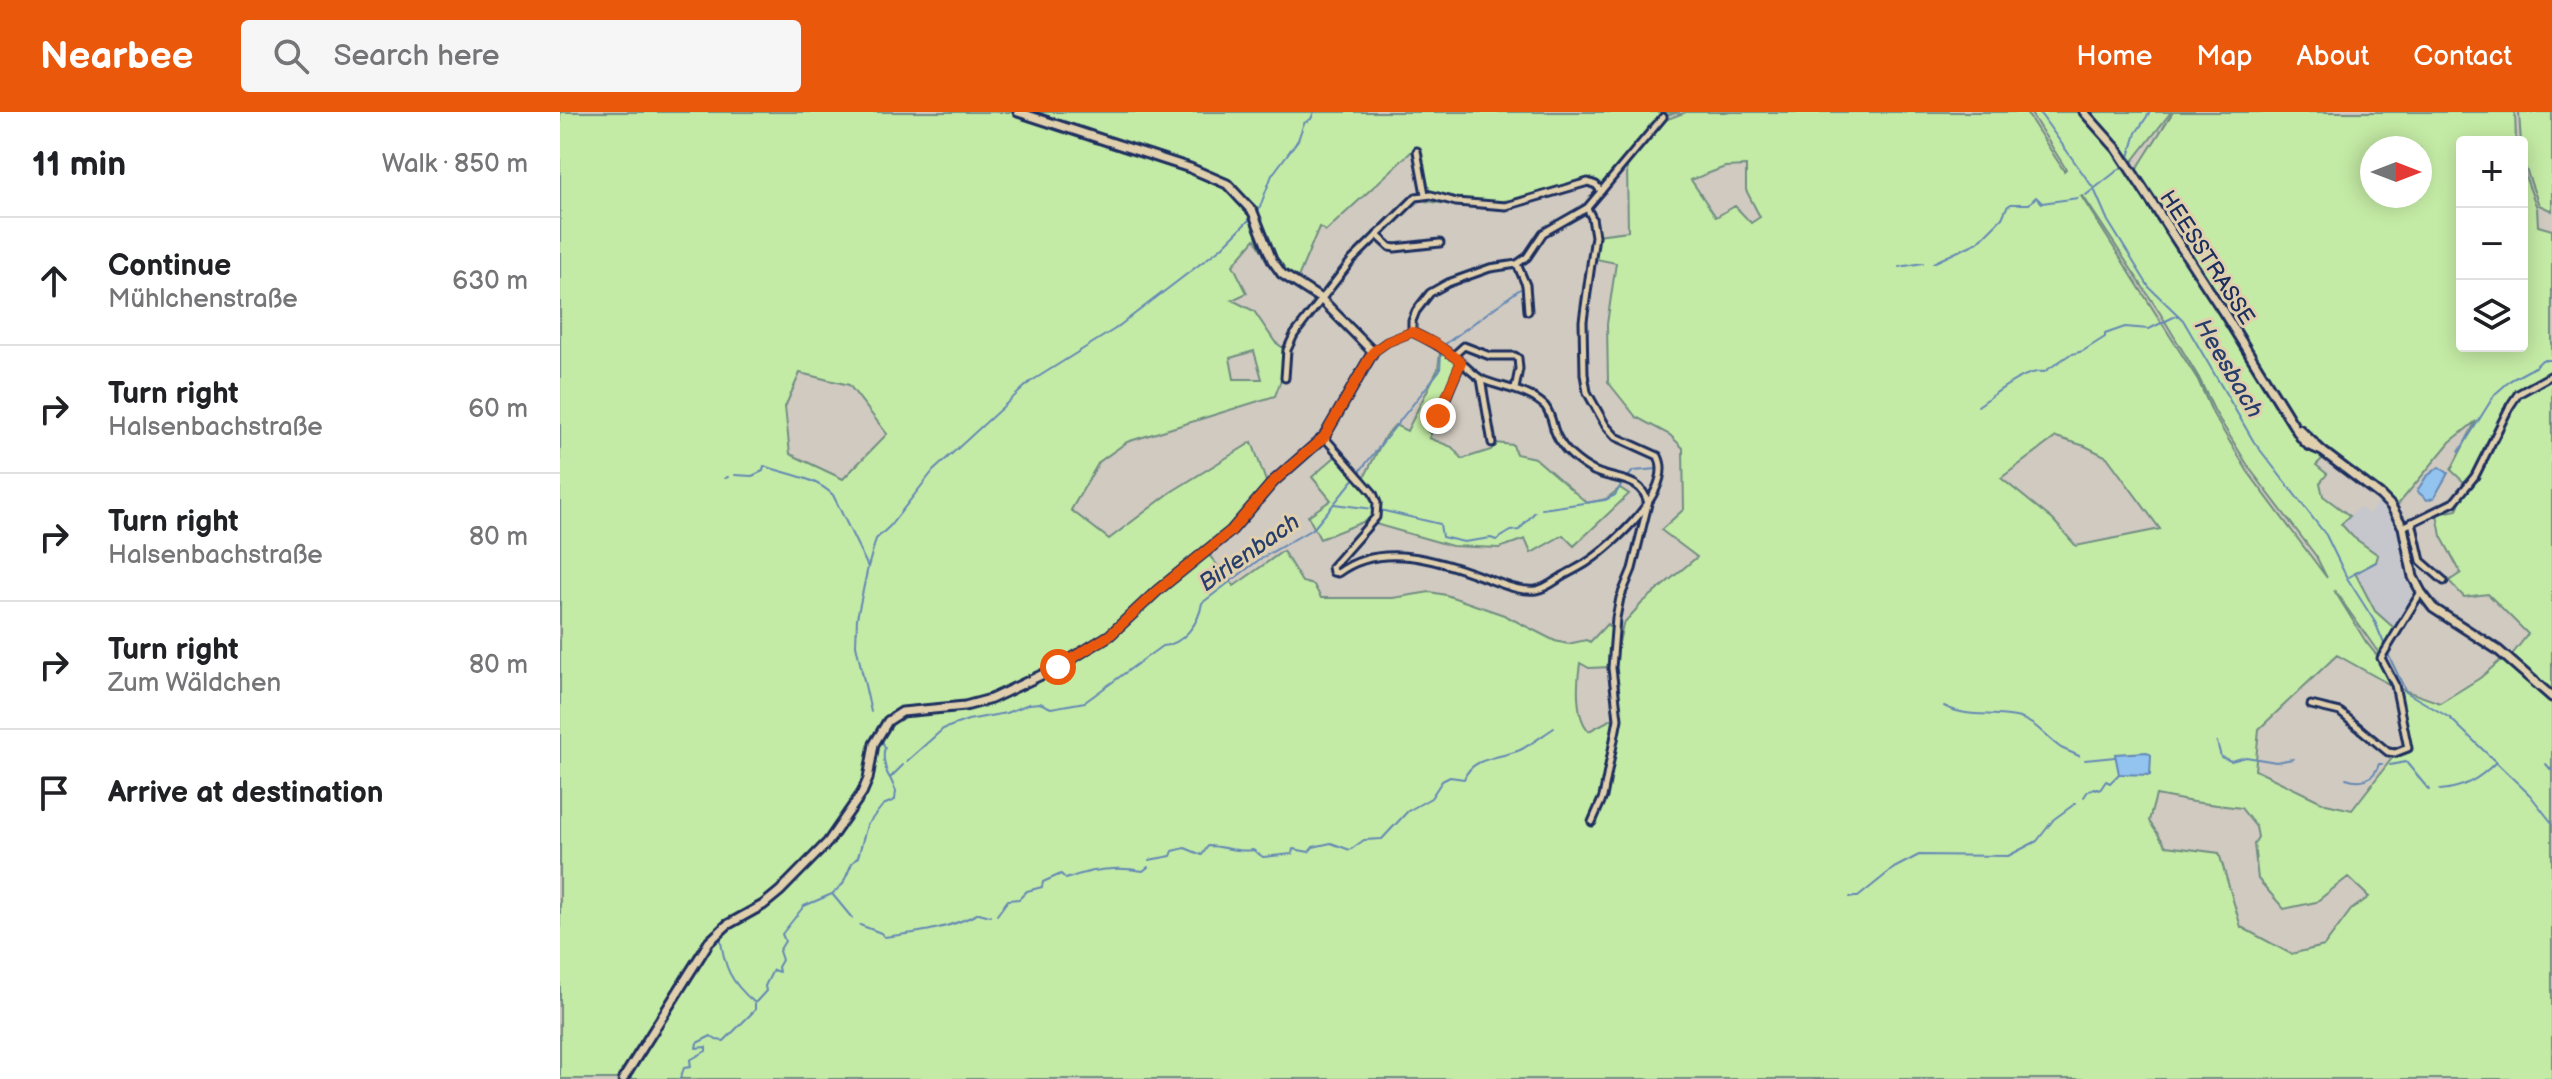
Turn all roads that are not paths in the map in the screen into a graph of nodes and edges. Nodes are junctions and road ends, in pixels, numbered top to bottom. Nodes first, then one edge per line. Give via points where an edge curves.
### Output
1 (1018, 112) edge
2 (2084, 112) edge
3 (1663, 117) dead end
4 (1417, 151) dead end
5 (1601, 191) junction
6 (1425, 194) junction
7 (1587, 208) junction
8 (1377, 235) junction
9 (1440, 243) dead end
10 (1517, 264) junction
11 (1321, 299) junction
12 (1528, 311) dead end
13 (1412, 332) junction
14 (1373, 352) junction
15 (1453, 356) junction
16 (1461, 362) junction
17 (2552, 375) edge
18 (1285, 378) dead end
19 (1481, 379) junction
20 (1515, 389) junction
21 (1431, 428) dead end
22 (1324, 437) junction
23 (1492, 443) dead end
24 (1648, 504) junction
25 (2412, 522) junction
26 (2403, 527) junction
27 (2444, 581) dead end
28 (2421, 592) junction
29 (2552, 697) edge
30 (2311, 705) dead end
31 (1592, 822) dead end
32 (623, 1079) edge

1 - 11 street via 1227,184 1253,212 1282,274
2 - 26 street, HEESSTRASSE via 2117,149 2295,426 2380,495
3 - 5 street
4 - 6 street
5 - 6 street via 1588,182 1506,206
5 - 7 street
6 - 8 street
7 - 10 street via 1543,233
7 - 24 street via 1595,236 1583,321 1585,385 1611,432 1658,456 1662,472
8 - 9 street via 1395,248
8 - 11 street
10 - 12 street
10 - 13 street via 1490,268 1430,293 1416,311
11 - 14 street
11 - 18 street via 1293,336
13 - 14 street
13 - 15 street
14 - 22 street
15 - 16 street
15 - 20 street via 1464,346 1490,356 1515,356
16 - 19 street
16 - 21 street
17 - 25 street via 2518,394 2475,476 2454,502
19 - 20 street
19 - 23 street
20 - 24 street via 1547,409 1567,451 1594,472 1638,485
22 - 24 street via 1377,503 1376,517 1332,567 1335,573 1390,555 1433,560 1502,585 1538,590 1589,562
22 - 32 street via 1274,481 1231,531 1110,635 991,699 895,716 874,744 868,779 841,825 780,891 709,942
24 - 31 street via 1616,618 1613,675 1618,719 1603,797
25 - 26 street
25 - 27 street via 2421,561
26 - 28 street, HEESSTRASSE via 2411,572
28 - 29 street, HEESSTRASSE via 2437,611 2491,645
28 - 30 street via 2381,658 2395,685 2408,748 2388,752 2340,712

